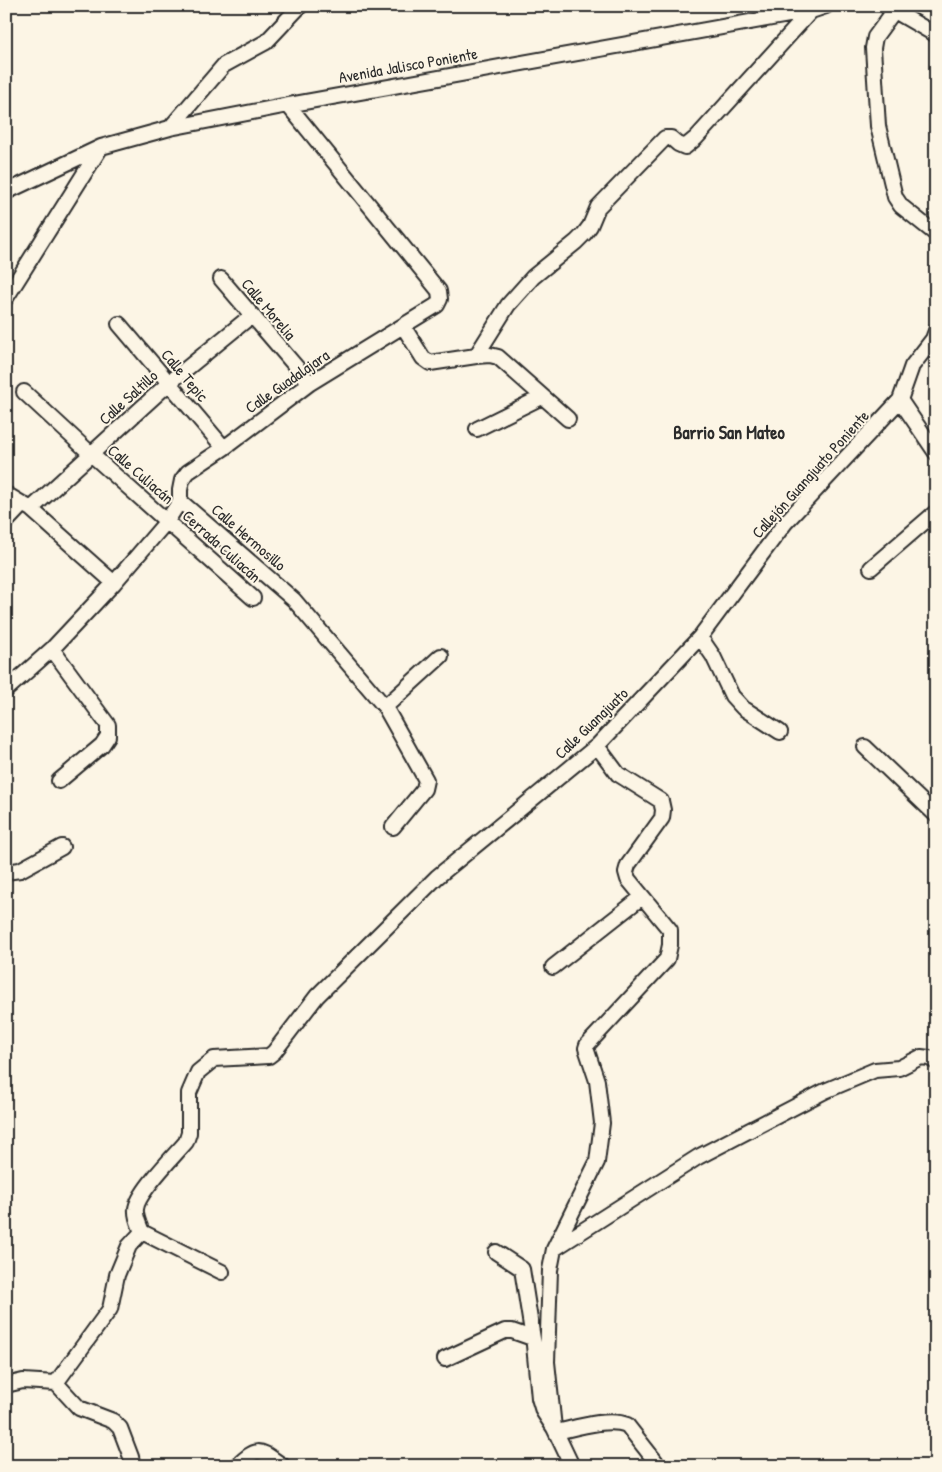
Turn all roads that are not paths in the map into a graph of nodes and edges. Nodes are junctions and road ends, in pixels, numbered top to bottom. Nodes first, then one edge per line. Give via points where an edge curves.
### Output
1 (300, 6) edge
2 (826, 6) edge
3 (890, 8) edge
4 (811, 11) junction
5 (936, 35) edge
6 (288, 105) junction
7 (170, 128) junction
8 (101, 147) junction
9 (6, 192) edge
10 (936, 234) edge
11 (222, 279) dead end
12 (6, 298) edge
13 (251, 316) junction
14 (119, 324) dead end
15 (403, 326) junction
16 (936, 331) edge
17 (476, 356) junction
18 (169, 383) junction
19 (310, 383) junction
20 (24, 392) dead end
21 (542, 397) junction
22 (900, 400) junction
23 (568, 419) dead end
24 (477, 429) dead end
25 (224, 448) junction
26 (936, 453) edge
27 (91, 454) junction
28 (6, 494) edge
29 (180, 501) junction
30 (27, 507) junction
31 (936, 512) edge
32 (167, 521) junction
33 (6, 522) edge
34 (871, 568) dead end
35 (114, 583) junction
36 (253, 598) dead end
37 (700, 637) junction
38 (52, 649) junction
39 (441, 656) dead end
40 (6, 690) edge
41 (385, 707) junction
42 (780, 732) dead end
43 (597, 746) junction
44 (865, 747) dead end
45 (60, 781) dead end
46 (936, 814) edge
47 (393, 826) dead end
48 (62, 846) dead end
49 (6, 872) edge
50 (642, 897) junction
51 (553, 967) dead end
52 (936, 1062) edge
53 (142, 1232) junction
54 (554, 1249) junction
55 (496, 1252) dead end
56 (222, 1272) dead end
57 (532, 1338) junction
58 (445, 1359) dead end
59 (56, 1383) junction
60 (6, 1385) edge
61 (556, 1430) junction
62 (656, 1462) dead end
63 (133, 1466) edge
64 (238, 1466) edge
65 (283, 1466) edge
66 (572, 1466) edge

1 - 7 street via 266,42 224,65
2 - 4 street, Avenida Jalisco Poniente
3 - 5 street
3 - 10 street via 873,48 878,126 894,197
4 - 6 street, Avenida Jalisco Poniente
4 - 17 street via 696,138 685,147 672,138 665,138 598,206 584,234 533,276 508,305
6 - 7 street, Avenida Jalisco Poniente
6 - 15 street, Calle Guadalajara via 439,291 437,304
7 - 8 street, Avenida Jalisco Poniente
8 - 9 street, Avenida Jalisco Poniente
8 - 12 street
11 - 13 street, Calle Morelia
13 - 18 street, Calle Saltillo
13 - 19 street, Calle Morelia
14 - 18 street, Calle Tepic
15 - 17 street via 423,358 430,363
15 - 19 street, Calle Guadalajara
16 - 22 street, Callejón Guanajuato Poniente via 912,366
17 - 21 street via 498,357
18 - 25 street, Calle Tepic
18 - 27 street, Calle Saltillo
19 - 25 street, Calle Guadalajara
20 - 27 street, Calle Culiacán
21 - 23 street
21 - 24 street
22 - 26 street
22 - 37 street, Callejón Guanajuato Poniente via 785,523
25 - 29 street, Calle Guadalajara via 188,472 182,480
27 - 30 street, Calle Saltillo
27 - 32 street, Calle Culiacán
28 - 30 street
29 - 32 street, Calle Guadalajara
29 - 41 street, Calle Hermosillo via 294,600
30 - 33 street, Calle Saltillo
30 - 35 street
31 - 34 street
32 - 35 street, Calle Guadalajara
32 - 36 street, Cerrada Culiacán
35 - 38 street, Calle Guadalajara
37 - 42 street via 732,696 743,708
37 - 43 street, Calle Guanajuato
38 - 40 street, Calle Guadalajara
38 - 45 street via 108,725 108,736 102,745
39 - 41 street
41 - 47 street, Calle Hermosillo via 426,780 424,789
43 - 50 street via 618,774 661,801 664,810 662,818 628,864 628,879
43 - 53 street, Calle Guanajuato via 437,876 317,996 274,1052 269,1056 214,1059 198,1072 189,1093 186,1142 140,1196 136,1217
44 - 46 street
48 - 49 street via 20,870
50 - 51 street
50 - 54 street via 670,930 667,959 587,1044 586,1050 597,1080 602,1123 597,1162
52 - 54 street via 921,1058 899,1068 875,1070 825,1091 698,1158
53 - 56 street
53 - 59 street via 129,1246 117,1274 110,1309
54 - 61 street via 550,1270 547,1362
55 - 57 street via 522,1269
57 - 58 street via 505,1331
57 - 61 street via 539,1398 543,1411
59 - 60 street via 23,1380
59 - 63 street via 79,1408 113,1421 120,1428
61 - 62 street via 624,1423
61 - 66 street
64 - 65 street via 250,1453 257,1452

